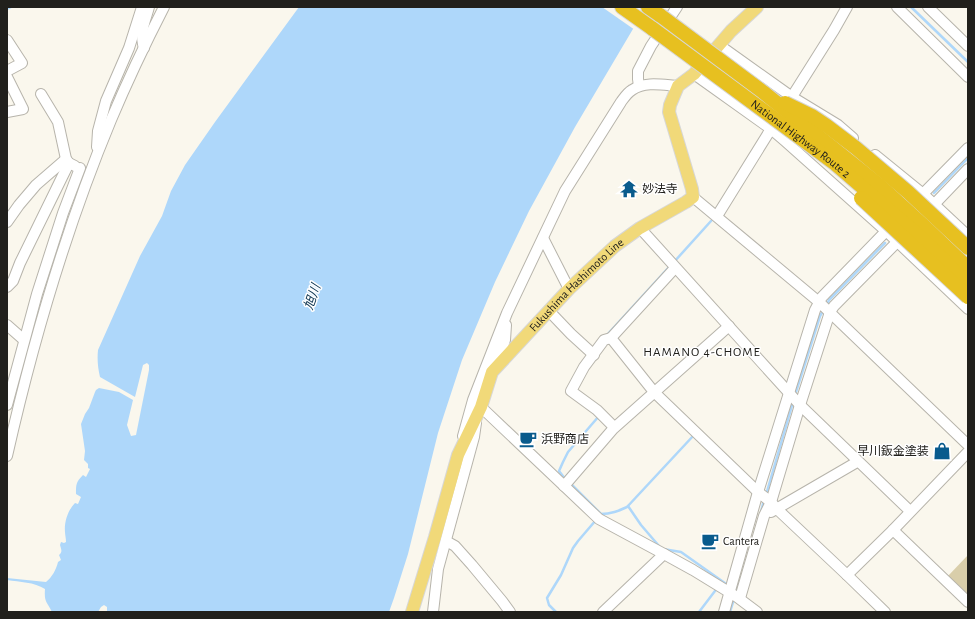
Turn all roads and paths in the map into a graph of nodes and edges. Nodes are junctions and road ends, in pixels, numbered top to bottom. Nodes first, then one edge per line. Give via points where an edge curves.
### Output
1 (142, 7) edge
2 (149, 7) edge
3 (164, 7) edge
4 (622, 7) edge
5 (648, 7) edge
6 (677, 7) edge
7 (757, 7) edge
8 (847, 7) edge
9 (897, 7) edge
10 (928, 7) edge
11 (7, 40) edge
12 (719, 45) junction
13 (968, 46) edge
14 (144, 48) junction
15 (7, 71) edge
16 (694, 74) junction
17 (7, 77) edge
18 (968, 77) edge
19 (639, 86) junction
20 (678, 86) junction
21 (763, 92) junction
22 (41, 94) dead end
23 (792, 97) junction
24 (7, 112) edge
25 (775, 125) junction
26 (968, 148) edge
27 (96, 157) junction
28 (68, 161) junction
29 (80, 168) junction
30 (968, 169) edge
31 (923, 194) junction
32 (81, 196) junction
33 (693, 197) junction
34 (934, 204) junction
35 (717, 216) junction
36 (7, 222) edge
37 (640, 228) junction
38 (886, 232) junction
39 (968, 236) edge
40 (543, 238) junction
41 (898, 242) junction
42 (968, 248) edge
43 (673, 266) junction
44 (968, 268) edge
45 (968, 284) edge
46 (7, 287) edge
47 (570, 289) junction
48 (968, 297) edge
49 (825, 308) junction
50 (968, 309) edge
51 (549, 311) junction
52 (507, 313) junction
53 (7, 325) edge
54 (728, 326) junction
55 (611, 338) junction
56 (24, 340) junction
57 (592, 353) junction
58 (492, 372) junction
59 (654, 392) junction
60 (795, 400) junction
61 (7, 405) edge
62 (479, 412) junction
63 (614, 427) junction
64 (8, 442) edge
65 (968, 445) edge
66 (968, 452) edge
67 (458, 455) junction
68 (7, 456) edge
69 (857, 462) junction
70 (567, 483) junction
71 (767, 500) junction
72 (910, 511) junction
73 (893, 530) junction
74 (446, 542) junction
75 (664, 554) junction
76 (847, 575) junction
77 (730, 591) junction
78 (968, 602) edge
79 (412, 612) edge
80 (433, 612) edge
81 (510, 612) edge
82 (603, 612) edge
83 (724, 612) edge
84 (757, 612) edge
85 (885, 612) edge

1 - 27 street via 129,48 106,101 98,131
2 - 14 street via 142,31 141,40
3 - 14 street
4 - 25 highway, National Highway Route 2, bridge
5 - 21 highway, National Highway Route 2, bridge
6 - 19 street via 638,71
7 - 12 main road
8 - 23 street
9 - 18 street
10 - 13 street
11 - 15 street via 22,63
12 - 16 main road
12 - 23 street
14 - 27 street
16 - 20 main road
16 - 25 street
17 - 24 street via 23,109
19 - 20 street
19 - 40 street via 631,90 621,102 565,191
20 - 33 main road via 669,112
21 - 42 highway, bridge via 812,116 856,148
21 - 44 highway, National Highway Route 2, bridge via 879,186
22 - 28 street via 58,122
23 - 25 street
23 - 31 street via 838,125
25 - 35 street
25 - 38 street via 812,164
25 - 45 highway, National Highway Route 2, bridge via 833,162 918,235
25 - 48 highway, bridge via 847,185
26 - 31 street
27 - 32 street
28 - 29 street
28 - 36 street via 36,185
28 - 46 street via 13,281
29 - 32 street
29 - 56 street via 63,213
30 - 34 street
31 - 34 street
31 - 38 street
32 - 64 street via 35,341
33 - 35 street
33 - 37 main road, Fukushima Hashimoto Line
34 - 39 street
34 - 41 street
35 - 49 street
37 - 43 street
37 - 47 main road, Fukushima Hashimoto Line via 615,246
38 - 41 street
38 - 49 street via 822,297
40 - 47 street
40 - 52 street
41 - 49 street via 834,306
41 - 50 street
43 - 54 street
43 - 55 street
47 - 51 main road, Fukushima Hashimoto Line
49 - 60 street
49 - 60 street via 815,310
49 - 65 street
51 - 57 street
51 - 58 main road, Fukushima Hashimoto Line
52 - 58 street via 505,340
52 - 67 street via 473,400
53 - 56 street
54 - 59 street
54 - 60 street
55 - 57 street via 604,340
55 - 59 street
56 - 61 street
57 - 63 street via 571,391 601,413
58 - 62 main road, Fukushima Hashimoto Line
59 - 63 street
59 - 71 street
60 - 69 street
60 - 71 street
60 - 71 street
62 - 67 main road, Fukushima Hashimoto Line
62 - 70 street
62 - 74 street
63 - 70 street
64 - 68 street
66 - 72 street
67 - 79 main road, Fukushima Hashimoto Line
69 - 71 street
69 - 72 street
70 - 75 street via 598,518
71 - 76 street
71 - 77 street
71 - 77 street via 764,516
72 - 73 street
73 - 76 street
73 - 78 street
74 - 80 street via 438,569
74 - 81 street via 455,546
75 - 77 street
75 - 82 street
76 - 85 street
77 - 83 street
77 - 84 street

